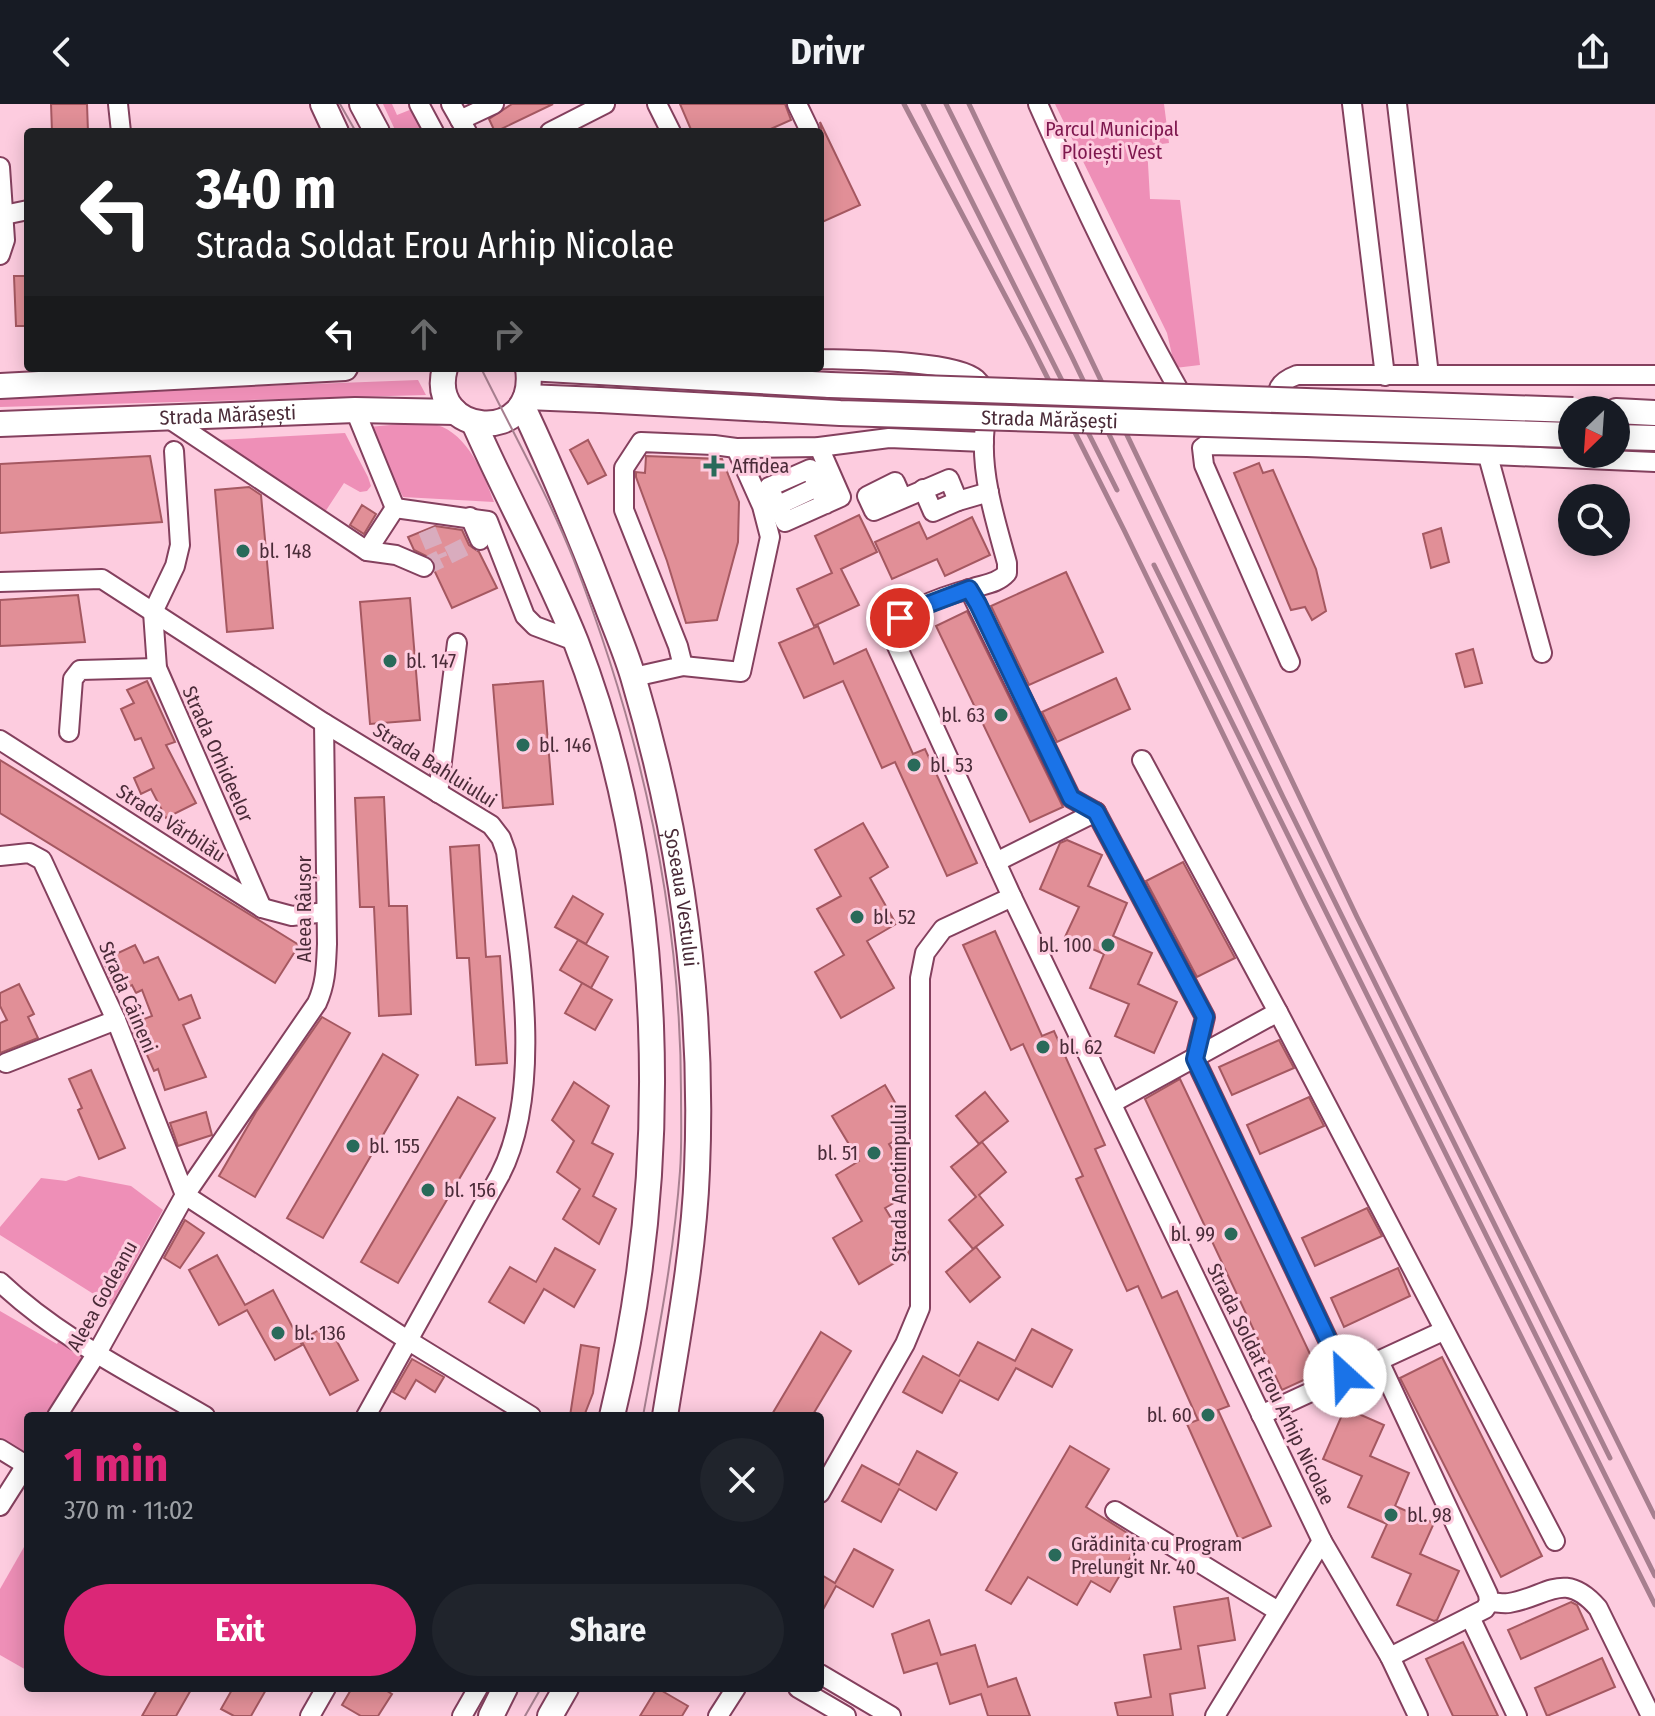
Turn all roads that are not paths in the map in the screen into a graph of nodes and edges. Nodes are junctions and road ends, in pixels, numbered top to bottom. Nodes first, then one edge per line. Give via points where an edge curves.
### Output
1 (118, 104) edge
2 (323, 104) edge
3 (362, 104) edge
4 (419, 104) edge
5 (494, 104) edge
6 (605, 104) edge
7 (657, 104) edge
8 (797, 104) edge
9 (1038, 104) edge
10 (1352, 104) edge
11 (1397, 104) edge
12 (459, 119) edge
13 (121, 128) edge
14 (334, 128) edge
15 (375, 128) edge
16 (432, 128) edge
17 (558, 128) edge
18 (666, 128) edge
19 (809, 128) edge
20 (0, 167) edge
21 (24, 211) edge
22 (4, 215) junction
23 (0, 255) edge
24 (824, 359) edge
25 (192, 372) edge
26 (445, 372) edge
27 (528, 372) edge
28 (619, 372) edge
29 (115, 374) edge
30 (1429, 375) junction
31 (1655, 375) edge
32 (1385, 376) junction
33 (0, 386) edge
34 (524, 401) junction
35 (1558, 409) edge
36 (355, 410) junction
37 (1630, 412) edge
38 (1655, 413) edge
39 (165, 416) junction
40 (464, 417) junction
41 (0, 424) edge
42 (1558, 435) edge
43 (1630, 437) edge
44 (1655, 438) edge
45 (984, 442) junction
46 (1206, 445) junction
47 (819, 447) junction
48 (1307, 447) junction
49 (736, 448) junction
50 (174, 451) dead end
51 (1488, 456) junction
52 (1655, 462) edge
53 (989, 492) junction
54 (902, 498) dead end
55 (826, 504) junction
56 (395, 508) junction
57 (420, 512) junction
58 (427, 530) tunnel mouth
59 (367, 551) junction
60 (424, 567) dead end
61 (0, 582) edge
62 (969, 589) junction
63 (153, 612) junction
64 (575, 641) junction
65 (457, 643) dead end
66 (1542, 653) dead end
67 (1290, 662) dead end
68 (683, 666) junction
69 (157, 668) junction
70 (634, 677) junction
71 (324, 723) junction
72 (69, 732) dead end
73 (0, 740) edge
74 (1142, 760) dead end
75 (438, 793) junction
76 (1096, 812) junction
77 (0, 856) edge
78 (996, 862) junction
79 (1012, 897) junction
80 (262, 908) junction
81 (326, 912) junction
82 (1278, 1012) junction
83 (116, 1020) junction
84 (1195, 1059) junction
85 (6, 1063) dead end
86 (1112, 1103) junction
87 (185, 1195) junction
88 (0, 1282) edge
89 (1443, 1331) junction
90 (409, 1341) junction
91 (97, 1353) junction
92 (1379, 1361) junction
93 (1345, 1376) junction
94 (60, 1412) edge
95 (198, 1412) edge
96 (368, 1412) edge
97 (524, 1412) edge
98 (613, 1412) edge
99 (666, 1412) edge
100 (1261, 1415) junction
101 (0, 1449) edge
102 (24, 1462) edge
103 (24, 1469) edge
104 (824, 1486) edge
105 (0, 1506) edge
106 (1115, 1511) dead end
107 (1322, 1541) junction
108 (1555, 1541) dead end
109 (1489, 1602) junction
110 (1278, 1611) junction
111 (1470, 1617) junction
112 (1390, 1657) junction
113 (824, 1676) edge
114 (324, 1692) edge
115 (476, 1692) edge
116 (503, 1692) edge
117 (564, 1692) edge
118 (733, 1692) edge
119 (805, 1692) edge
120 (310, 1716) edge
121 (462, 1716) edge
122 (491, 1716) edge
123 (550, 1716) edge
124 (718, 1716) edge
125 (846, 1716) edge
126 (891, 1716) edge
127 (1215, 1716) edge
128 (1418, 1716) edge
129 (1517, 1716) edge
130 (1651, 1716) edge

1 - 13 street
2 - 14 main road
3 - 15 main road
4 - 16 street
5 - 12 street
6 - 17 street
7 - 18 street
8 - 19 street
9 - 46 street
10 - 32 street
11 - 30 street
20 - 22 street
21 - 22 street
22 - 23 street
24 - 45 street via 924,363 974,376 987,400
25 - 29 main road, Strada Mărășești
26 - 40 main road, Șoseaua Vestului via 443,388
27 - 34 main road, Șoseaua Vestului
28 - 35 main road, Strada Mărășești, bridge via 830,385
29 - 33 main road, Strada Mărășești
30 - 31 street
30 - 32 street
32 - 48 street via 1297,375 1284,380 1276,413 1284,432
34 - 40 main road via 501,422 485,425
34 - 42 main road, Strada Mărășești, bridge
34 - 70 main road, Șoseaua Vestului
36 - 39 main road, Strada Mărășești
36 - 40 main road, Strada Mărășești
36 - 56 street
37 - 38 main road
39 - 41 main road, Strada Mărășești
39 - 59 street
40 - 64 main road, Șoseaua Vestului
43 - 44 main road
45 - 47 street via 889,438
45 - 53 street
46 - 48 street
46 - 67 street via 1204,465
47 - 49 street
47 - 55 street via 841,497
48 - 51 street
49 - 68 street via 770,537 741,672
49 - 68 street via 641,442 624,468 624,510
50 - 63 street via 180,545
51 - 52 street
51 - 66 street
53 - 54 street via 958,501 949,479
53 - 62 street via 1007,573 1001,580
55 - 55 street via 817,487 777,506 785,522
56 - 57 street
56 - 59 street
57 - 58 street
57 - 64 street via 470,517 525,616 535,626
59 - 60 street
61 - 63 street, Strada Bahluiului via 102,579
62 - 76 street via 1071,798
62 - 78 street, Strada Soldat Erou Arhip Nicolae via 908,612 895,626 894,637
63 - 69 street, Strada Orhideelor
63 - 71 street, Strada Bahluiului
64 - 98 main road, Șoseaua Vestului via 601,715 639,881 653,1058 650,1175
65 - 75 street
68 - 70 street
69 - 72 street via 80,670 73,679
69 - 80 street, Strada Orhideelor
70 - 99 main road, Șoseaua Vestului via 679,865 697,1043 697,1172
71 - 75 street, Strada Bahluiului
71 - 81 street, Aleea Râușor
73 - 80 street, Strada Vărbilău
74 - 82 street
75 - 90 street, Strada Bahluiului via 491,825 506,852 522,974 524,1078 510,1155
76 - 78 street
76 - 84 street via 1205,1017
77 - 83 street, Strada Câineni via 29,853 42,860
78 - 79 street, Strada Soldat Erou Arhip Nicolae
79 - 86 street, Strada Soldat Erou Arhip Nicolae
79 - 104 street, Strada Anotimpului via 943,929 925,953 920,978 920,1308
80 - 81 street, Strada Vărbilău via 292,916
81 - 87 street, Aleea Râușor via 326,978 317,1003
82 - 84 street
82 - 89 street
83 - 85 street
83 - 87 street, Strada Câineni
84 - 86 street
84 - 93 street
86 - 100 street, Strada Soldat Erou Arhip Nicolae
87 - 90 street
87 - 91 street, Aleea Godeanu
88 - 91 street
89 - 92 street
89 - 108 street
90 - 96 street, Strada Bahluiului
90 - 97 street
91 - 94 street, Aleea Godeanu
91 - 95 street
92 - 93 street
92 - 109 street
93 - 100 street
100 - 107 street, Strada Soldat Erou Arhip Nicolae
101 - 102 street
103 - 105 street
106 - 110 street
107 - 110 street
107 - 112 street, Strada Soldat Erou Arhip Nicolae
109 - 111 street
109 - 130 street via 1507,1604 1557,1586 1588,1597
110 - 127 street
111 - 112 street
111 - 129 street
112 - 128 street, Strada Soldat Erou Arhip Nicolae
113 - 126 street
114 - 120 street
115 - 121 street
116 - 122 main road
117 - 123 main road
118 - 124 street
119 - 125 street

